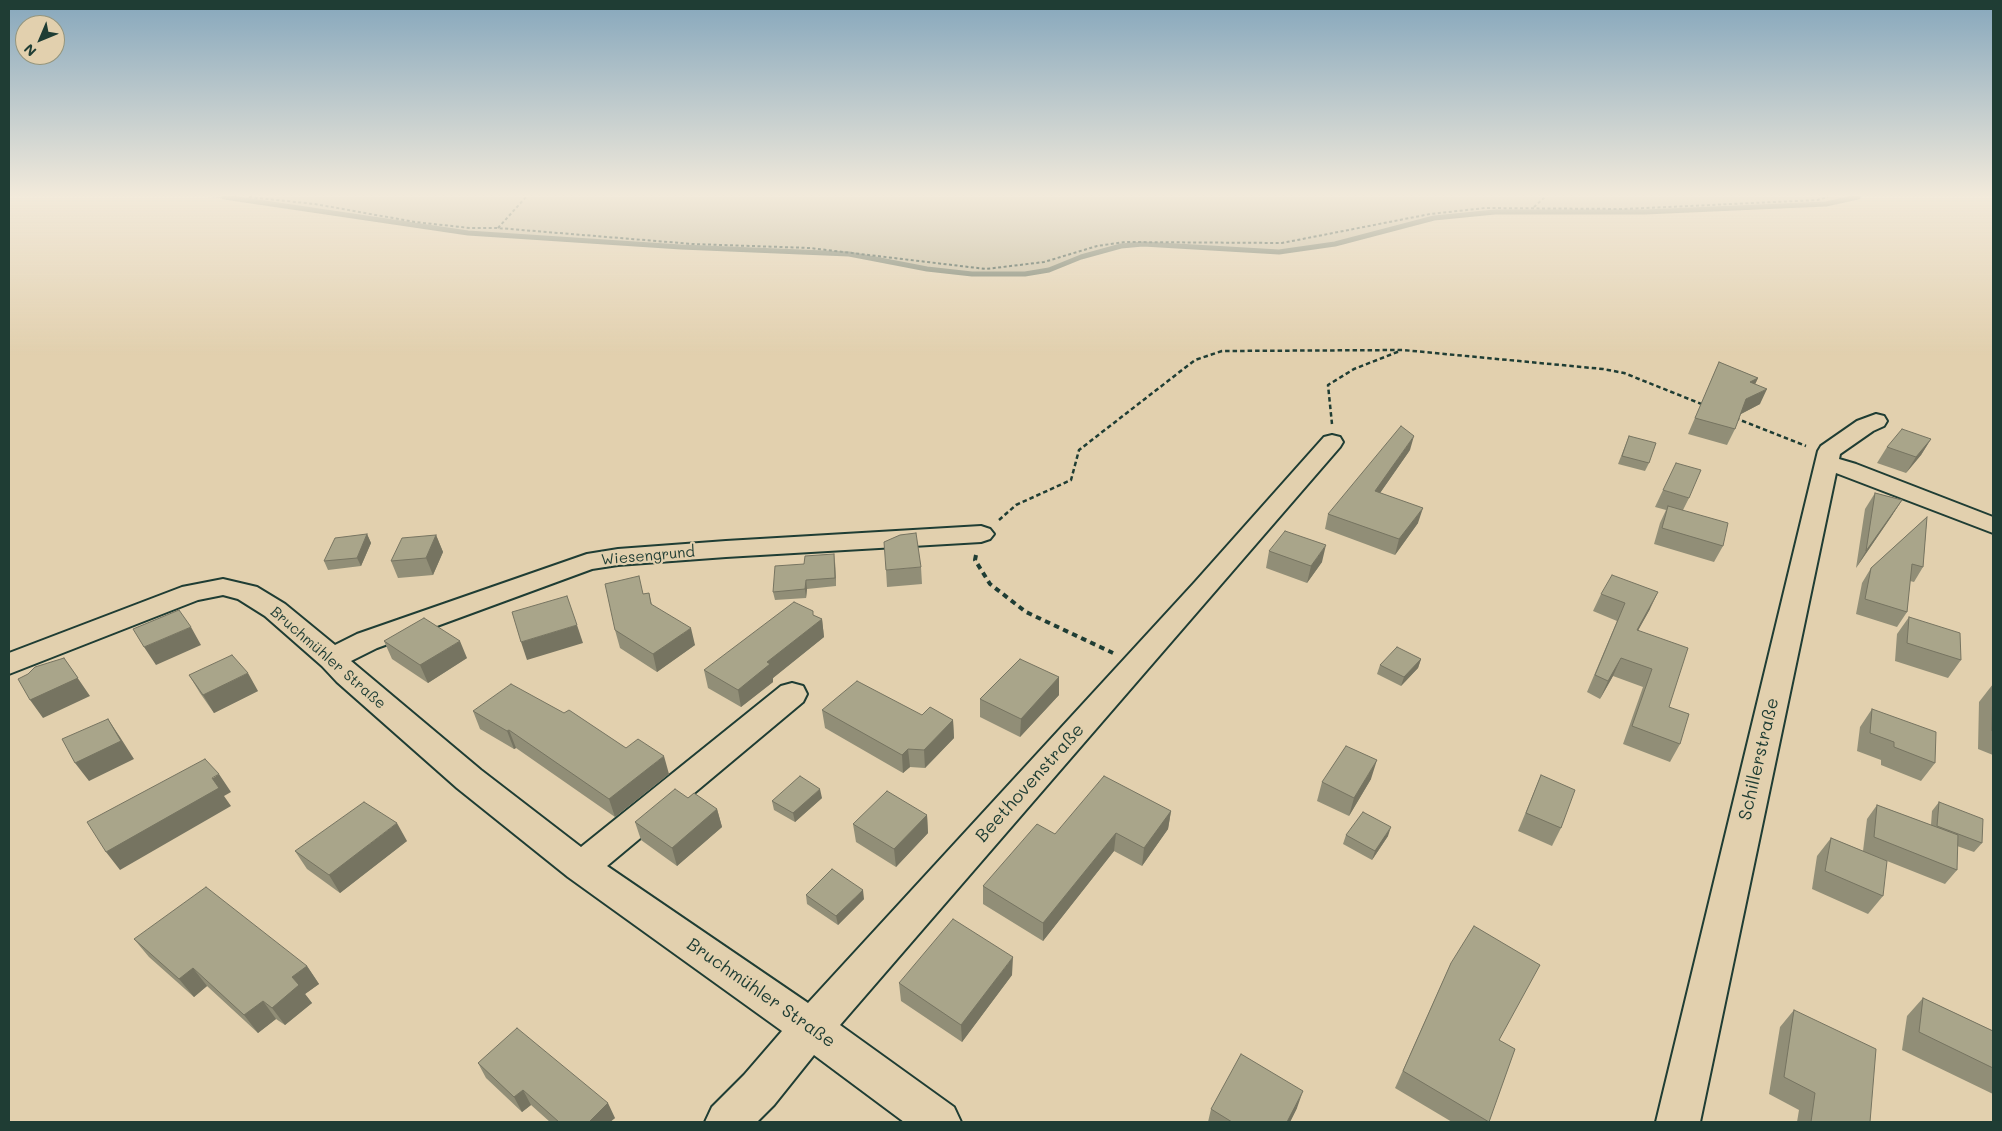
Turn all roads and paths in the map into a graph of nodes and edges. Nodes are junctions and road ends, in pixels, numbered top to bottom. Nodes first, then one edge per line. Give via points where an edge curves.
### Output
1 (828, 250) edge
2 (1084, 250) edge
3 (1403, 350) junction
4 (1707, 406) edge
5 (1735, 417) edge
6 (1876, 421) dead end
7 (1332, 442) joint
8 (1827, 458) junction
9 (1993, 526) edge
10 (981, 534) junction
11 (332, 659) junction
12 (9, 664) edge
13 (1137, 664) junction
14 (792, 694) dead end
15 (581, 867) junction
16 (811, 1028) junction
17 (727, 1122) edge
18 (939, 1122) edge
19 (1678, 1122) edge

1 - 2 path via 986,269 1044,262
3 - 4 path via 1603,369 1624,373
3 - 7 path via 1354,369 1328,385
3 - 10 path via 1222,351 1195,360 1079,450 1071,480 1016,505
5 - 8 path
6 - 8 street via 1829,450
7 - 13 street, Beethovenstraße
8 - 9 street
8 - 19 street, Schillerstraße
10 - 11 street, Wiesengrund via 726,549 588,562 367,641
10 - 13 path via 975,560 990,584 1026,612
11 - 12 street, Bruchmühler Straße via 275,610 247,593 223,586 192,593
11 - 15 street, Bruchmühler Straße via 469,779
13 - 16 street, Beethovenstraße
14 - 15 street
15 - 16 street, Bruchmühler Straße
16 - 17 street, Beethovenstraße
16 - 18 street, Bruchmühler Straße

